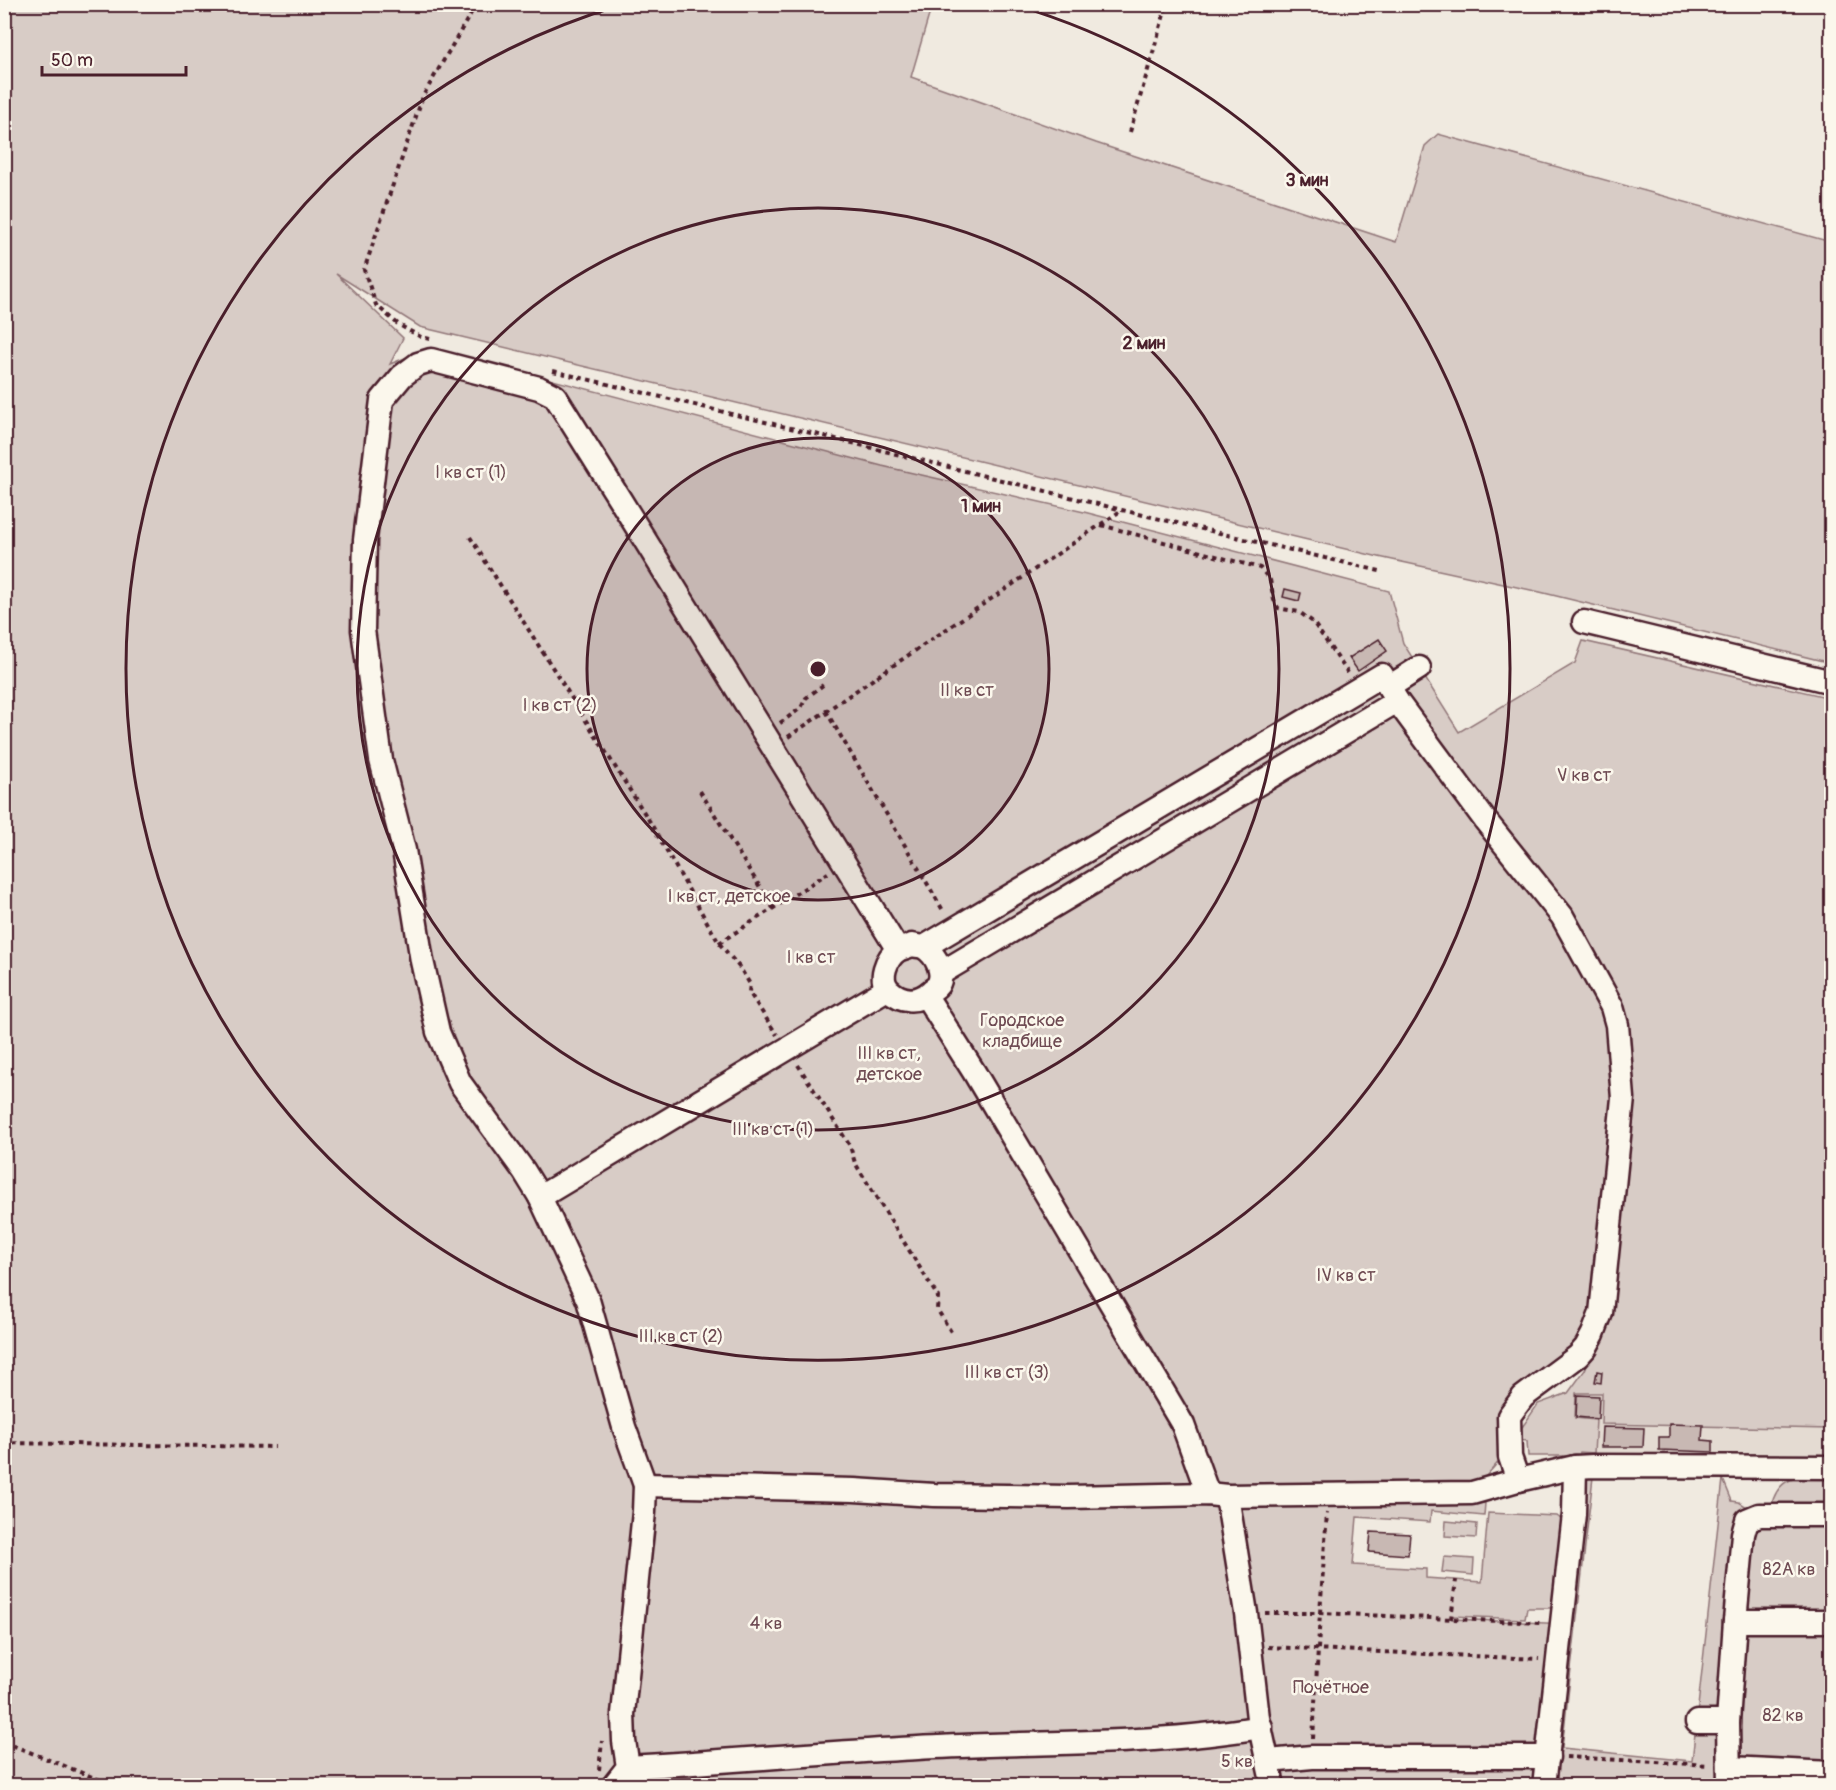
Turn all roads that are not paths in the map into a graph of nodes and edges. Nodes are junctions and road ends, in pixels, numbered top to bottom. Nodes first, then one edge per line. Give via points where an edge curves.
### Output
1 (1584, 622) dead end
2 (1419, 668) dead end
3 (1832, 682) edge
4 (1393, 694) junction
5 (924, 947) junction
6 (898, 950) junction
7 (941, 973) junction
8 (887, 989) junction
9 (926, 996) junction
10 (540, 1197) junction
11 (1575, 1467) junction
12 (1832, 1467) edge
13 (1518, 1480) junction
14 (645, 1485) junction
15 (1218, 1495) junction
16 (1832, 1515) edge
17 (1735, 1621) junction
18 (1832, 1621) edge
19 (1697, 1722) dead end
20 (1728, 1722) junction
21 (1261, 1727) junction
22 (1548, 1757) junction
23 (1269, 1761) junction
24 (628, 1767) junction
25 (1832, 1773) edge
26 (1729, 1777) edge
27 (614, 1785) edge
28 (1273, 1785) edge
29 (1544, 1785) edge

1 - 3 street
2 - 4 street
4 - 5 street via 1382,675
4 - 7 street
4 - 13 street via 1485,820 1562,916 1612,1006 1617,1025 1623,1098 1601,1313 1578,1356 1523,1397 1509,1416 1510,1457
5 - 6 street via 912,945
5 - 7 street via 935,958
6 - 8 street via 887,963
6 - 10 street via 555,396 539,388 431,360 418,364 382,400 365,540 363,630 381,760 404,850 438,1032 459,1083
7 - 9 street via 938,985
8 - 9 street via 902,999
8 - 10 street
9 - 15 street via 1183,1425
10 - 14 street via 588,1300
11 - 12 street
11 - 13 street
11 - 22 street via 1574,1514
13 - 15 street via 1472,1493
14 - 15 street via 934,1495
14 - 24 street via 623,1714
15 - 21 street via 1246,1613
16 - 17 street via 1759,1515 1747,1520
17 - 18 street
17 - 20 street
19 - 20 street
20 - 26 street
21 - 23 street
21 - 24 street via 1130,1741 958,1746
22 - 23 street via 1312,1757
22 - 29 street
23 - 28 street
24 - 27 street
25 - 26 street

